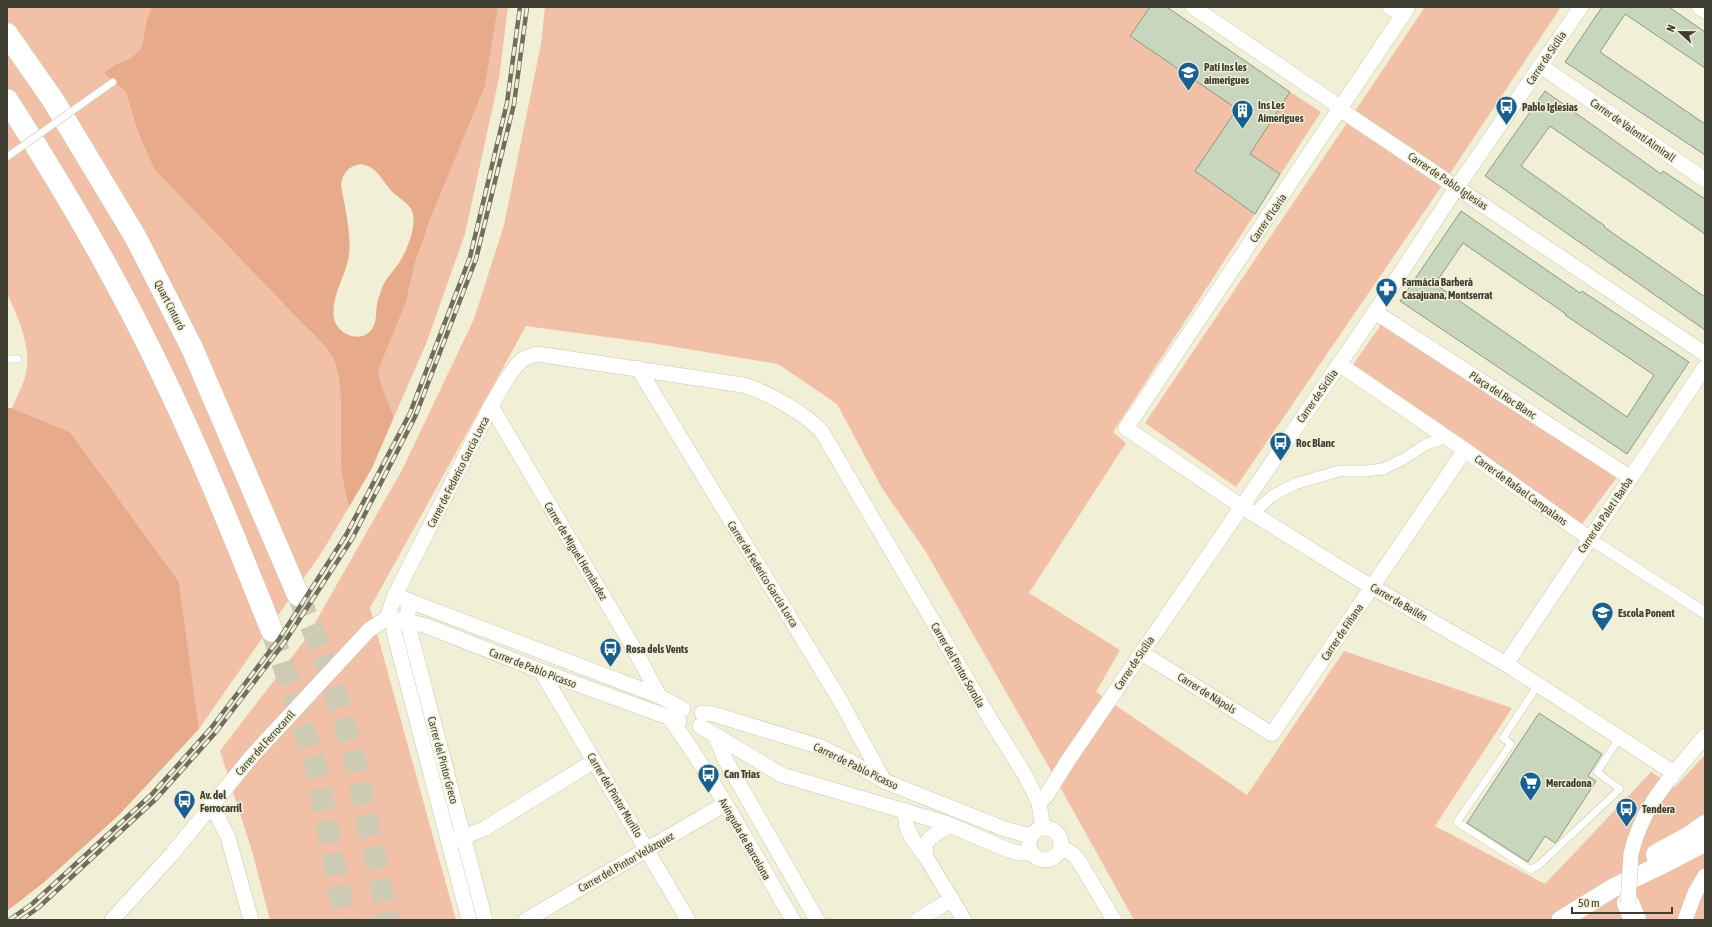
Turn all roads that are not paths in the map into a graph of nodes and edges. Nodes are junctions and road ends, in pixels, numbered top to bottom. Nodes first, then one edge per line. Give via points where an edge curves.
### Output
1 (1193, 7) edge
2 (1390, 7) edge
3 (1581, 7) edge
4 (1699, 7) edge
5 (1406, 11) edge
6 (1705, 11) edge
7 (7, 34) edge
8 (1541, 66) junction
9 (113, 82) dead end
10 (7, 100) edge
11 (1340, 108) junction
12 (7, 156) edge
13 (1705, 180) edge
14 (1457, 187) junction
15 (1375, 312) junction
16 (1705, 354) edge
17 (7, 359) edge
18 (18, 359) dead end
19 (1339, 364) junction
20 (1705, 367) edge
21 (638, 368) junction
22 (491, 406) junction
23 (1126, 428) joint
24 (1446, 437) junction
25 (1465, 450) junction
26 (1631, 478) junction
27 (865, 504) joint
28 (1247, 509) junction
29 (1590, 539) junction
30 (1372, 587) junction
31 (401, 594) junction
32 (298, 595) tunnel mouth
33 (1705, 613) edge
34 (396, 619) junction
35 (272, 631) tunnel mouth
36 (1142, 653) junction
37 (1506, 664) junction
38 (541, 671) junction
39 (1538, 685) junction
40 (659, 696) junction
41 (701, 720) junction
42 (680, 723) junction
43 (1272, 734) joint
44 (715, 736) junction
45 (1705, 736) edge
46 (1620, 737) junction
47 (594, 761) junction
48 (726, 761) junction
49 (1674, 772) junction
50 (782, 775) junction
51 (884, 781) junction
52 (1039, 803) junction
53 (212, 804) junction
54 (725, 804) junction
55 (904, 810) junction
56 (1705, 817) edge
57 (949, 825) junction
58 (1705, 826) edge
59 (1037, 832) junction
60 (463, 838) junction
61 (448, 842) junction
62 (1705, 842) edge
63 (1061, 847) junction
64 (647, 850) junction
65 (1032, 853) junction
66 (1656, 855) junction
67 (926, 857) junction
68 (1705, 876) edge
69 (1613, 888) junction
70 (952, 899) junction
71 (1630, 914) edge
72 (961, 919) edge
73 (112, 920) edge
74 (250, 920) edge
75 (469, 920) edge
76 (485, 920) edge
77 (526, 920) edge
78 (688, 920) edge
79 (793, 920) edge
80 (817, 920) edge
81 (918, 920) edge
82 (1114, 920) edge
83 (1561, 920) edge
84 (1685, 920) edge

1 - 11 street, Carrer de Pablo Iglesias
2 - 5 street
3 - 8 street, Carrer de Sicília
4 - 6 street
5 - 11 street, Carrer d'Icària
7 - 32 highway, Quart Cinturó via 53,100 140,245 192,348
8 - 13 street, Carrer de Valentí Almirall
8 - 14 street, Carrer de Sicília
9 - 12 lane, bridge
10 - 35 highway via 100,255 164,378 216,493
11 - 14 street, Carrer de Pablo Iglesias
11 - 23 street, Carrer d'Icària
14 - 15 street, Carrer de Sicília
14 - 16 street, Carrer de Pablo Iglesias
15 - 19 street, Carrer de Sicília
15 - 26 street, Plaça del Roc Blanc
17 - 18 lane
19 - 24 street, Carrer de Rafael Campalans
19 - 28 street, Carrer de Sicília
20 - 26 street, Carrer de Palet i Barba
21 - 22 street, Carrer de Federico García Lorca via 536,354 523,359 512,371
21 - 27 street, Carrer de Federico García Lorca via 743,385 779,400 822,432
21 - 51 street, Carrer de Federico García Lorca via 840,700
22 - 31 street, Carrer de Federico García Lorca
22 - 40 street, Carrer de Miguel Hernàndez via 636,652
23 - 28 street, Carrer de Bailén
24 - 25 street, Carrer de Rafael Campalans
24 - 28 street via 1425,445 1383,469 1339,471 1294,484
25 - 29 street, Carrer de Rafael Campalans
25 - 30 street, Carrer de Fiñana
26 - 29 street, Carrer de Palet i Barba
27 - 52 street, Carrer del Pintor Sorolla
28 - 30 street, Carrer de Bailén
28 - 36 street, Carrer de Sicília
29 - 33 street, Carrer de Rafael Campalans
29 - 37 street, Carrer de Palet i Barba
30 - 37 street, Carrer de Bailén
30 - 43 street, Carrer de Fiñana
31 - 34 street
31 - 34 street, Carrer del Pintor Greco
31 - 40 street, Carrer de Pablo Picasso
34 - 38 street, Carrer de Pablo Picasso via 424,625
34 - 53 street, Carrer del Ferrocarril, bridge via 369,630 252,756
34 - 60 street, Carrer del Pintor Greco
34 - 61 street, Carrer del Pintor Greco via 394,632
36 - 43 street, Carrer de Nàpols
36 - 52 street, Carrer de Sicília
37 - 39 street, Carrer de Bailén
38 - 42 street, Carrer de Pablo Picasso
38 - 47 street, Carrer del Pintor Murillo
39 - 46 street, Carrer de Bailén
39 - 46 lane via 1503,738 1511,744 1457,822 1531,870 1620,789 1597,772
40 - 42 street, Carrer de Pablo Picasso
41 - 42 street via 694,730
41 - 42 street via 698,709 688,706
41 - 44 street, Carrer de Pablo Picasso
41 - 51 street, Carrer de Pablo Picasso via 713,714 821,748
42 - 54 street, Avinguda de Barcelona
44 - 48 street, Avinguda de Barcelona
44 - 50 street, Carrer de Pablo Picasso
45 - 49 street
46 - 49 street, Carrer de Bailén
47 - 60 street via 484,829
47 - 64 street, Carrer del Pintor Murillo
48 - 50 street, Carrer de Pablo Picasso
48 - 80 street, Avinguda de Barcelona
49 - 71 street, bridge via 1652,801 1634,838 1631,854
50 - 55 street, Carrer de Pablo Picasso
51 - 59 street, Carrer de Pablo Picasso via 1005,829
52 - 59 street, Carrer del Pintor Sorolla
53 - 73 street, Carrer del Ferrocarril via 172,854
53 - 74 street via 228,837
54 - 64 street, Carrer del Pintor Velázquez
54 - 79 street, Avinguda de Barcelona
55 - 57 street, Carrer de Pablo Picasso
55 - 67 street via 907,827 913,840
56 - 66 street
57 - 65 street, Carrer de Pablo Picasso via 1008,850
57 - 67 street via 930,838 925,845
58 - 66 highway
59 - 63 street via 1052,830 1060,839
59 - 65 street via 1029,844
60 - 61 street
60 - 76 street, Carrer del Pintor Greco
61 - 75 street, Carrer del Pintor Greco
62 - 69 street
63 - 65 street via 1056,856 1046,860 1039,859
63 - 82 street via 1079,861
64 - 77 street, Carrer del Pintor Velázquez
64 - 78 street, Carrer del Pintor Murillo
66 - 69 street
67 - 70 street
68 - 84 street via 1695,893
69 - 83 street
70 - 72 street
70 - 81 street

